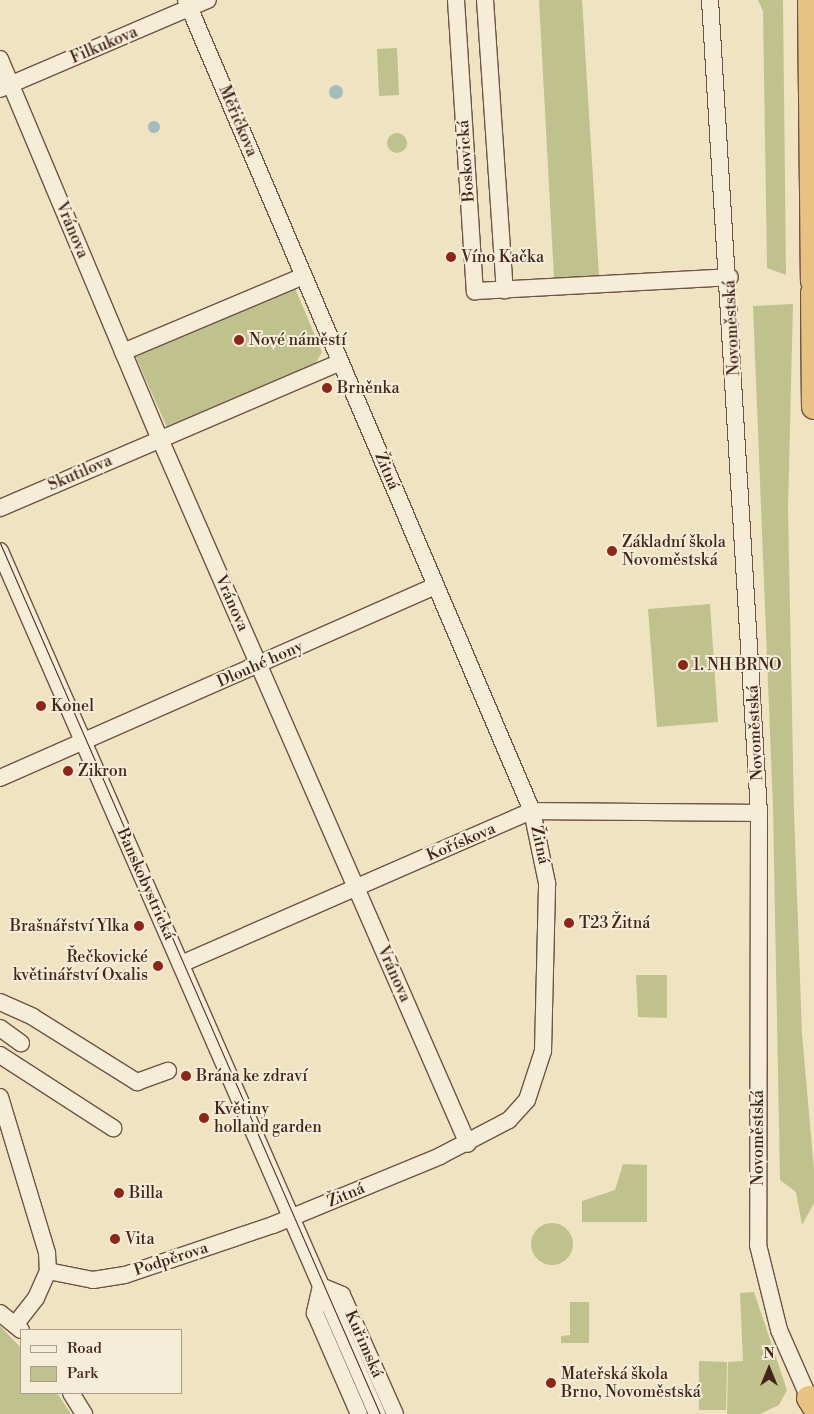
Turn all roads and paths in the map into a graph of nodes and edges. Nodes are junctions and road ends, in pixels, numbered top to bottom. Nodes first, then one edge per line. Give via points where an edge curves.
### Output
1 (208, 0) edge
2 (456, 0) edge
3 (484, 0) edge
4 (710, 0) edge
5 (810, 0) edge
6 (188, 4) edge
7 (0, 59) edge
8 (5, 87) edge
9 (304, 276) junction
10 (730, 277) junction
11 (813, 287) edge
12 (505, 290) junction
13 (124, 352) junction
14 (340, 362) junction
15 (814, 407) edge
16 (160, 439) junction
17 (0, 508) edge
18 (0, 551) edge
19 (436, 586) junction
20 (258, 664) junction
21 (84, 742) junction
22 (0, 778) edge
23 (532, 811) junction
24 (760, 813) junction
25 (356, 888) junction
26 (181, 964) junction
27 (0, 1002) edge
28 (0, 1028) edge
29 (21, 1043) dead end
30 (0, 1055) edge
31 (168, 1072) dead end
32 (0, 1097) edge
33 (113, 1128) dead end
34 (468, 1144) junction
35 (292, 1218) junction
36 (48, 1271) junction
37 (321, 1286) junction
38 (0, 1313) edge
39 (19, 1327) edge
40 (72, 1394) edge
41 (811, 1402) edge
42 (84, 1414) edge
43 (359, 1414) edge
44 (377, 1414) edge
45 (395, 1414) edge

1 - 6 street, Filkukova
2 - 12 street, Boskovická via 475,291
3 - 12 street, Boskovická
4 - 10 street, Novoměstská
5 - 11 highway
6 - 8 street, Filkukova
6 - 9 street, Měřičkova
7 - 8 street, Vránova
8 - 13 street, Vránova
9 - 13 street
9 - 14 street
10 - 12 street, Boskovická
10 - 24 street, Novoměstská
11 - 15 highway
13 - 16 street, Vránova
14 - 16 street
14 - 19 street, Žitná
16 - 17 street, Skutilova
16 - 20 street, Vránova
18 - 21 street, Banskobystrická
19 - 20 street, Dlouhé hony
19 - 23 street, Žitná
20 - 21 street, Dlouhé hony
20 - 25 street, Vránova
21 - 22 street, Dlouhé hony
21 - 26 street, Banskobystrická
23 - 24 street, Kořískova
23 - 25 street, Kořískova
23 - 34 street, Žitná via 547,883 539,1070 527,1100 509,1120
24 - 41 street, Novoměstská via 758,1245 779,1330
25 - 26 street, Kořískova
25 - 34 street, Vránova
26 - 35 street, Banskobystrická
27 - 31 street via 33,1017 137,1082
28 - 29 street
30 - 33 street
32 - 36 street
34 - 35 street, Žitná
35 - 36 street, Podpěrova via 125,1275 93,1280
35 - 37 street, Kuřimská
36 - 39 street
37 - 43 street, Kuřimská via 316,1314
37 - 44 street, Kuřimská
37 - 45 street, Kuřimská via 342,1295
38 - 39 street
40 - 42 street

